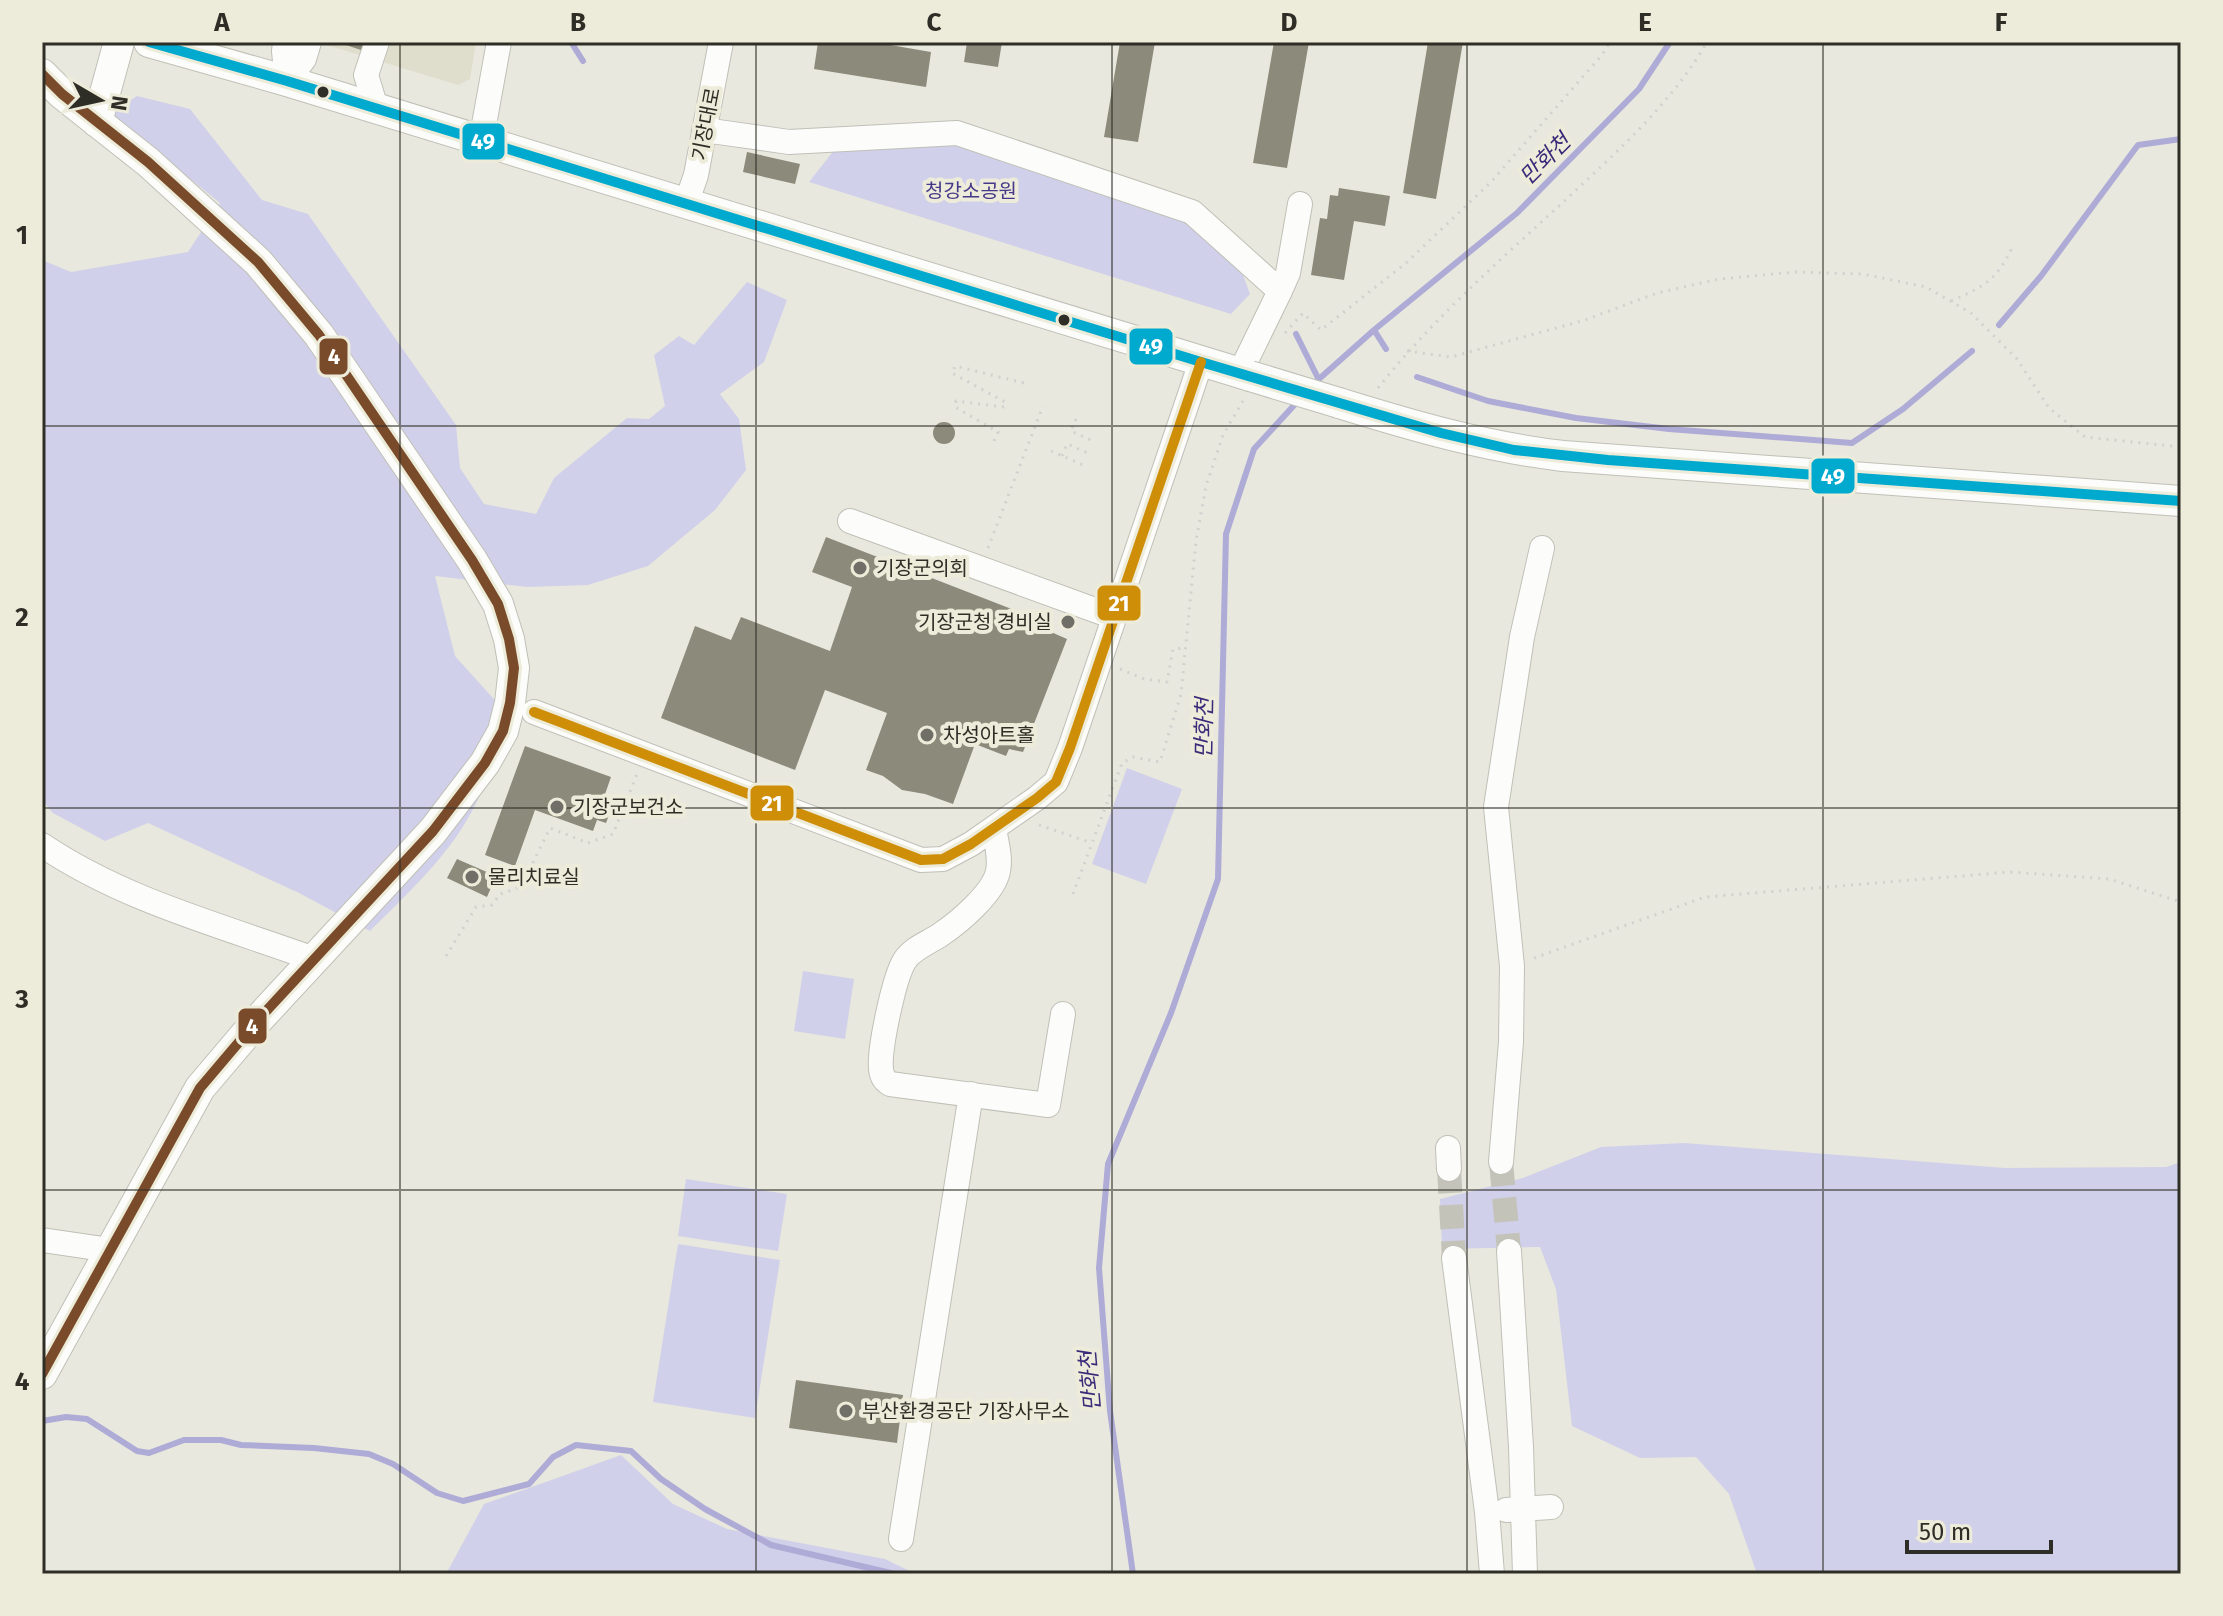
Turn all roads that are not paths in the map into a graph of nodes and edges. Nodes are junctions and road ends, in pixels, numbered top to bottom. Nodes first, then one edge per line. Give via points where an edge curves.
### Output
1 (119, 42) edge
2 (149, 42) edge
3 (285, 42) edge
4 (309, 42) edge
5 (377, 42) edge
6 (499, 42) edge
7 (721, 42) edge
8 (198, 46) edge
9 (42, 74) edge
10 (287, 81) junction
11 (376, 108) junction
12 (97, 122) junction
13 (704, 130) junction
14 (481, 141) junction
15 (686, 204) junction
16 (1300, 204) dead end
17 (1280, 291) junction
18 (1201, 362) junction
19 (1245, 383) junction
20 (2181, 501) edge
21 (850, 521) dead end
22 (1542, 548) dead end
23 (1114, 617) junction
24 (534, 712) dead end
25 (994, 828) junction
26 (42, 845) edge
27 (314, 959) junction
28 (1063, 1014) dead end
29 (971, 1094) junction
30 (1501, 1162) tunnel mouth
31 (42, 1240) edge
32 (110, 1250) junction
33 (1509, 1251) tunnel mouth
34 (1454, 1258) tunnel mouth
35 (42, 1374) edge
36 (1551, 1507) dead end
37 (1521, 1509) junction
38 (1487, 1512) junction
39 (901, 1539) dead end
40 (1492, 1574) edge
41 (1525, 1574) edge

1 - 12 main road
2 - 8 main road
3 - 10 street
4 - 10 street
5 - 11 street via 366,75
6 - 14 street
7 - 13 street, 기장대로
8 - 10 main road
9 - 12 main road
10 - 11 main road
11 - 14 main road
12 - 27 main road via 258,262 319,335 472,560 498,604 509,639 514,668 510,703 503,731 485,763 433,831
13 - 15 street, 기장대로
13 - 17 street via 789,142 957,133 1192,212
14 - 15 main road
15 - 18 main road
16 - 17 street
17 - 19 street
18 - 19 main road
18 - 23 street
19 - 20 main road, bridge via 1514,450
21 - 23 street
22 - 30 street via 1522,637 1496,807 1512,966
23 - 25 street via 1056,782
24 - 25 street via 921,860 943,859
25 - 29 street via 998,870 988,891 902,965 881,1067 890,1084
26 - 27 street via 75,867 144,897
27 - 32 main road via 224,1069 200,1088
28 - 29 street via 1048,1105
29 - 39 street
31 - 32 street
32 - 35 main road
33 - 37 street
34 - 38 street
36 - 37 street
37 - 38 street
37 - 41 street
38 - 40 street

